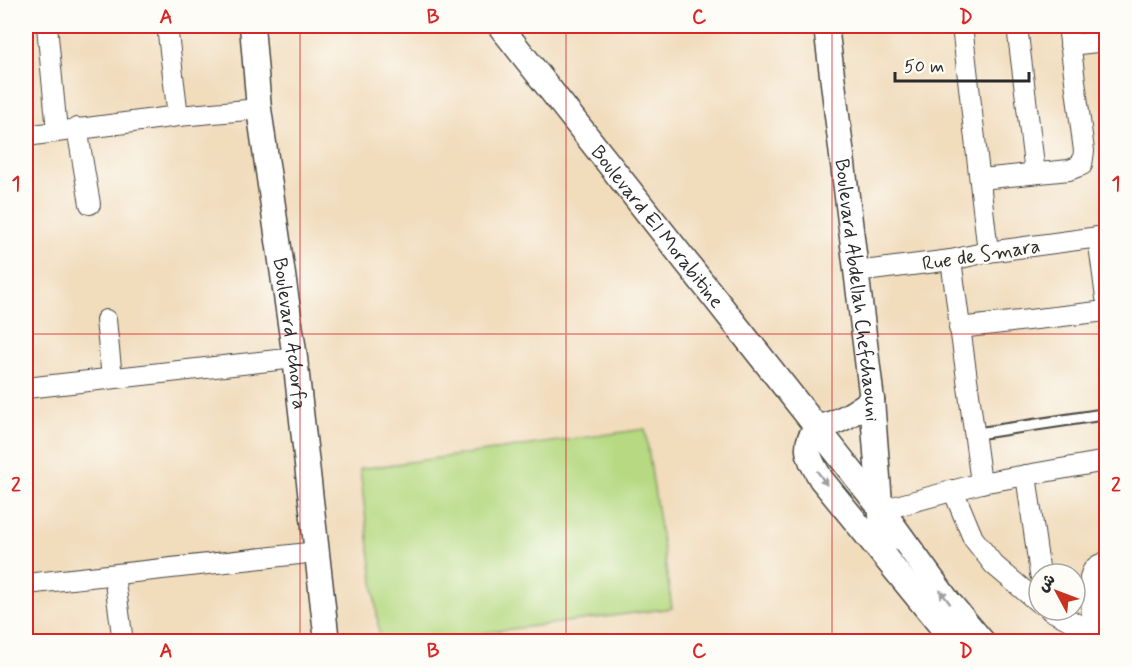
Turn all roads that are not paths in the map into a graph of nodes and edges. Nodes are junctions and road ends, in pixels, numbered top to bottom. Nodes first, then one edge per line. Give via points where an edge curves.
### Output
1 (47, 26) edge
2 (167, 26) edge
3 (252, 26) edge
4 (500, 26) edge
5 (831, 26) edge
6 (962, 26) edge
7 (1017, 26) edge
8 (1068, 26) edge
9 (1107, 41) edge
10 (1070, 45) junction
11 (259, 109) junction
12 (178, 116) junction
13 (67, 130) junction
14 (26, 136) edge
15 (1035, 172) junction
16 (981, 179) junction
17 (90, 204) dead end
18 (1102, 237) edge
19 (988, 252) junction
20 (951, 260) junction
21 (856, 272) junction
22 (1107, 298) edge
23 (1107, 311) edge
24 (106, 320) dead end
25 (959, 328) junction
26 (295, 358) junction
27 (112, 378) junction
28 (26, 388) edge
29 (872, 400) junction
30 (1107, 414) edge
31 (817, 427) junction
32 (974, 434) junction
33 (1107, 460) edge
34 (1026, 475) junction
35 (981, 483) junction
36 (953, 490) junction
37 (882, 510) junction
38 (317, 552) junction
39 (884, 555) junction
40 (1038, 562) edge
41 (1107, 562) edge
42 (114, 575) junction
43 (26, 584) edge
44 (1027, 593) edge
45 (1073, 622) edge
46 (1100, 636) edge
47 (123, 642) edge
48 (327, 642) edge
49 (954, 642) edge
50 (983, 642) edge

1 - 13 street
2 - 12 street
3 - 11 street, Boulevard Achorfa
4 - 31 street, Boulevard El Morabitine
5 - 21 street, Boulevard Abdellah Chefchaouni
6 - 16 street
7 - 15 street
8 - 10 street
9 - 10 street
10 - 15 street via 1084,159 1076,168
11 - 12 street
11 - 26 street, Boulevard Achorfa
12 - 13 street
13 - 14 street
13 - 17 street
15 - 16 street
16 - 19 street
18 - 19 street, Rue de Smara
18 - 22 street
19 - 20 street, Rue de Smara
20 - 21 street, Rue de Smara
20 - 25 street
21 - 29 street, Boulevard Abdellah Chefchaouni
23 - 25 street
24 - 27 street
25 - 32 street
26 - 27 street
26 - 38 street, Boulevard Achorfa
27 - 28 street
29 - 31 street via 852,415
29 - 37 street, Boulevard Abdellah Chefchaouni
30 - 32 lane
31 - 37 street, Boulevard El Morabitine
31 -> 39 street via 806,446 812,462
32 - 35 street
33 - 34 street
34 - 35 street
34 - 40 street
35 - 36 street
36 - 37 street
36 - 44 street via 973,538 994,565
37 - 39 street, Boulevard Abdellah Chefchaouni
50 -> 37 street, Boulevard El Morabitine
38 - 42 street
38 - 48 street, Boulevard Achorfa
39 - 49 street
41 - 46 street via 1098,564 1090,578
42 - 43 street
42 - 47 street
45 - 46 street

